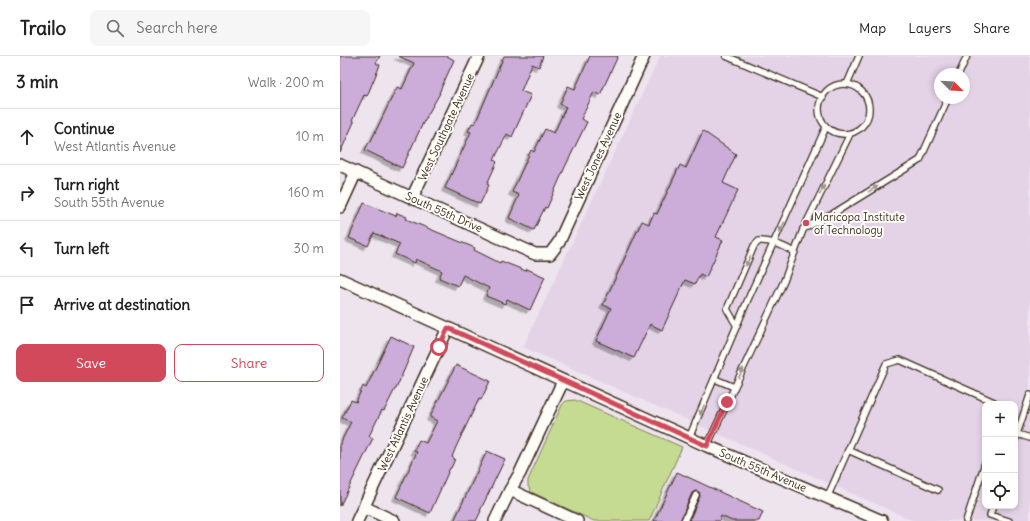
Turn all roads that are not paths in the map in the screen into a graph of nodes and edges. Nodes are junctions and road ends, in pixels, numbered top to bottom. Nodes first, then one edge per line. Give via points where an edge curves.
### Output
1 (479, 56) edge
2 (644, 56) edge
3 (726, 56) edge
4 (859, 56) edge
5 (967, 56) edge
6 (962, 68) edge
7 (847, 84) junction
8 (822, 97) junction
9 (945, 104) edge
10 (826, 127) junction
11 (850, 134) junction
12 (340, 165) edge
13 (356, 172) junction
14 (412, 198) junction
15 (340, 207) edge
16 (803, 230) junction
17 (774, 243) junction
18 (795, 252) junction
19 (550, 254) joint
20 (340, 279) edge
21 (737, 326) junction
22 (448, 328) junction
23 (715, 379) junction
24 (562, 381) junction
25 (734, 387) junction
26 (1030, 395) edge
27 (992, 401) edge
28 (1018, 431) edge
29 (1018, 437) edge
30 (690, 438) junction
31 (1030, 438) edge
32 (707, 446) junction
33 (848, 450) junction
34 (982, 472) edge
35 (510, 490) junction
36 (938, 490) dead end
37 (696, 495) dead end
38 (827, 498) junction
39 (364, 507) junction
40 (992, 509) edge
41 (357, 521) edge
42 (394, 521) edge
43 (495, 521) edge
44 (577, 521) edge
45 (684, 521) edge
46 (882, 521) edge
47 (966, 521) edge
48 (1009, 521) edge

1 - 14 street, West Southgate Avenue
2 - 19 street, West Jones Avenue via 559,242
3 - 8 lane
4 - 7 lane
5 - 6 lane
7 - 8 lane via 830,88
7 - 11 lane via 861,91 869,104 867,120 857,131
8 - 10 lane via 819,111
16 -> 9 lane via 920,160
10 - 11 lane via 841,135
10 -> 17 lane
16 -> 11 lane
12 - 13 street, South 55th Drive
13 - 14 street, South 55th Drive
13 - 15 street
14 - 19 street, South 55th Drive via 535,254
16 - 18 lane
17 - 18 lane
17 - 21 lane
17 -> 21 lane via 759,240 754,246 727,309
25 -> 18 lane
20 - 22 street, South 55th Avenue
21 - 23 lane
22 - 24 street, South 55th Avenue
22 - 39 street, West Atlantis Avenue
23 - 25 lane
23 -> 30 lane
24 - 30 street, South 55th Avenue
24 - 35 street
25 - 32 lane
26 - 28 lane
27 - 33 lane via 900,360 886,364
29 - 31 lane
30 - 32 street, South 55th Avenue
32 - 38 street, South 55th Avenue
33 - 36 lane
33 - 38 lane
34 - 47 lane
35 - 43 street
35 - 44 street
37 - 45 lane
38 - 46 street, South 55th Avenue
39 - 41 street, West Atlantis Avenue
39 - 42 street
40 - 48 lane via 990,515

